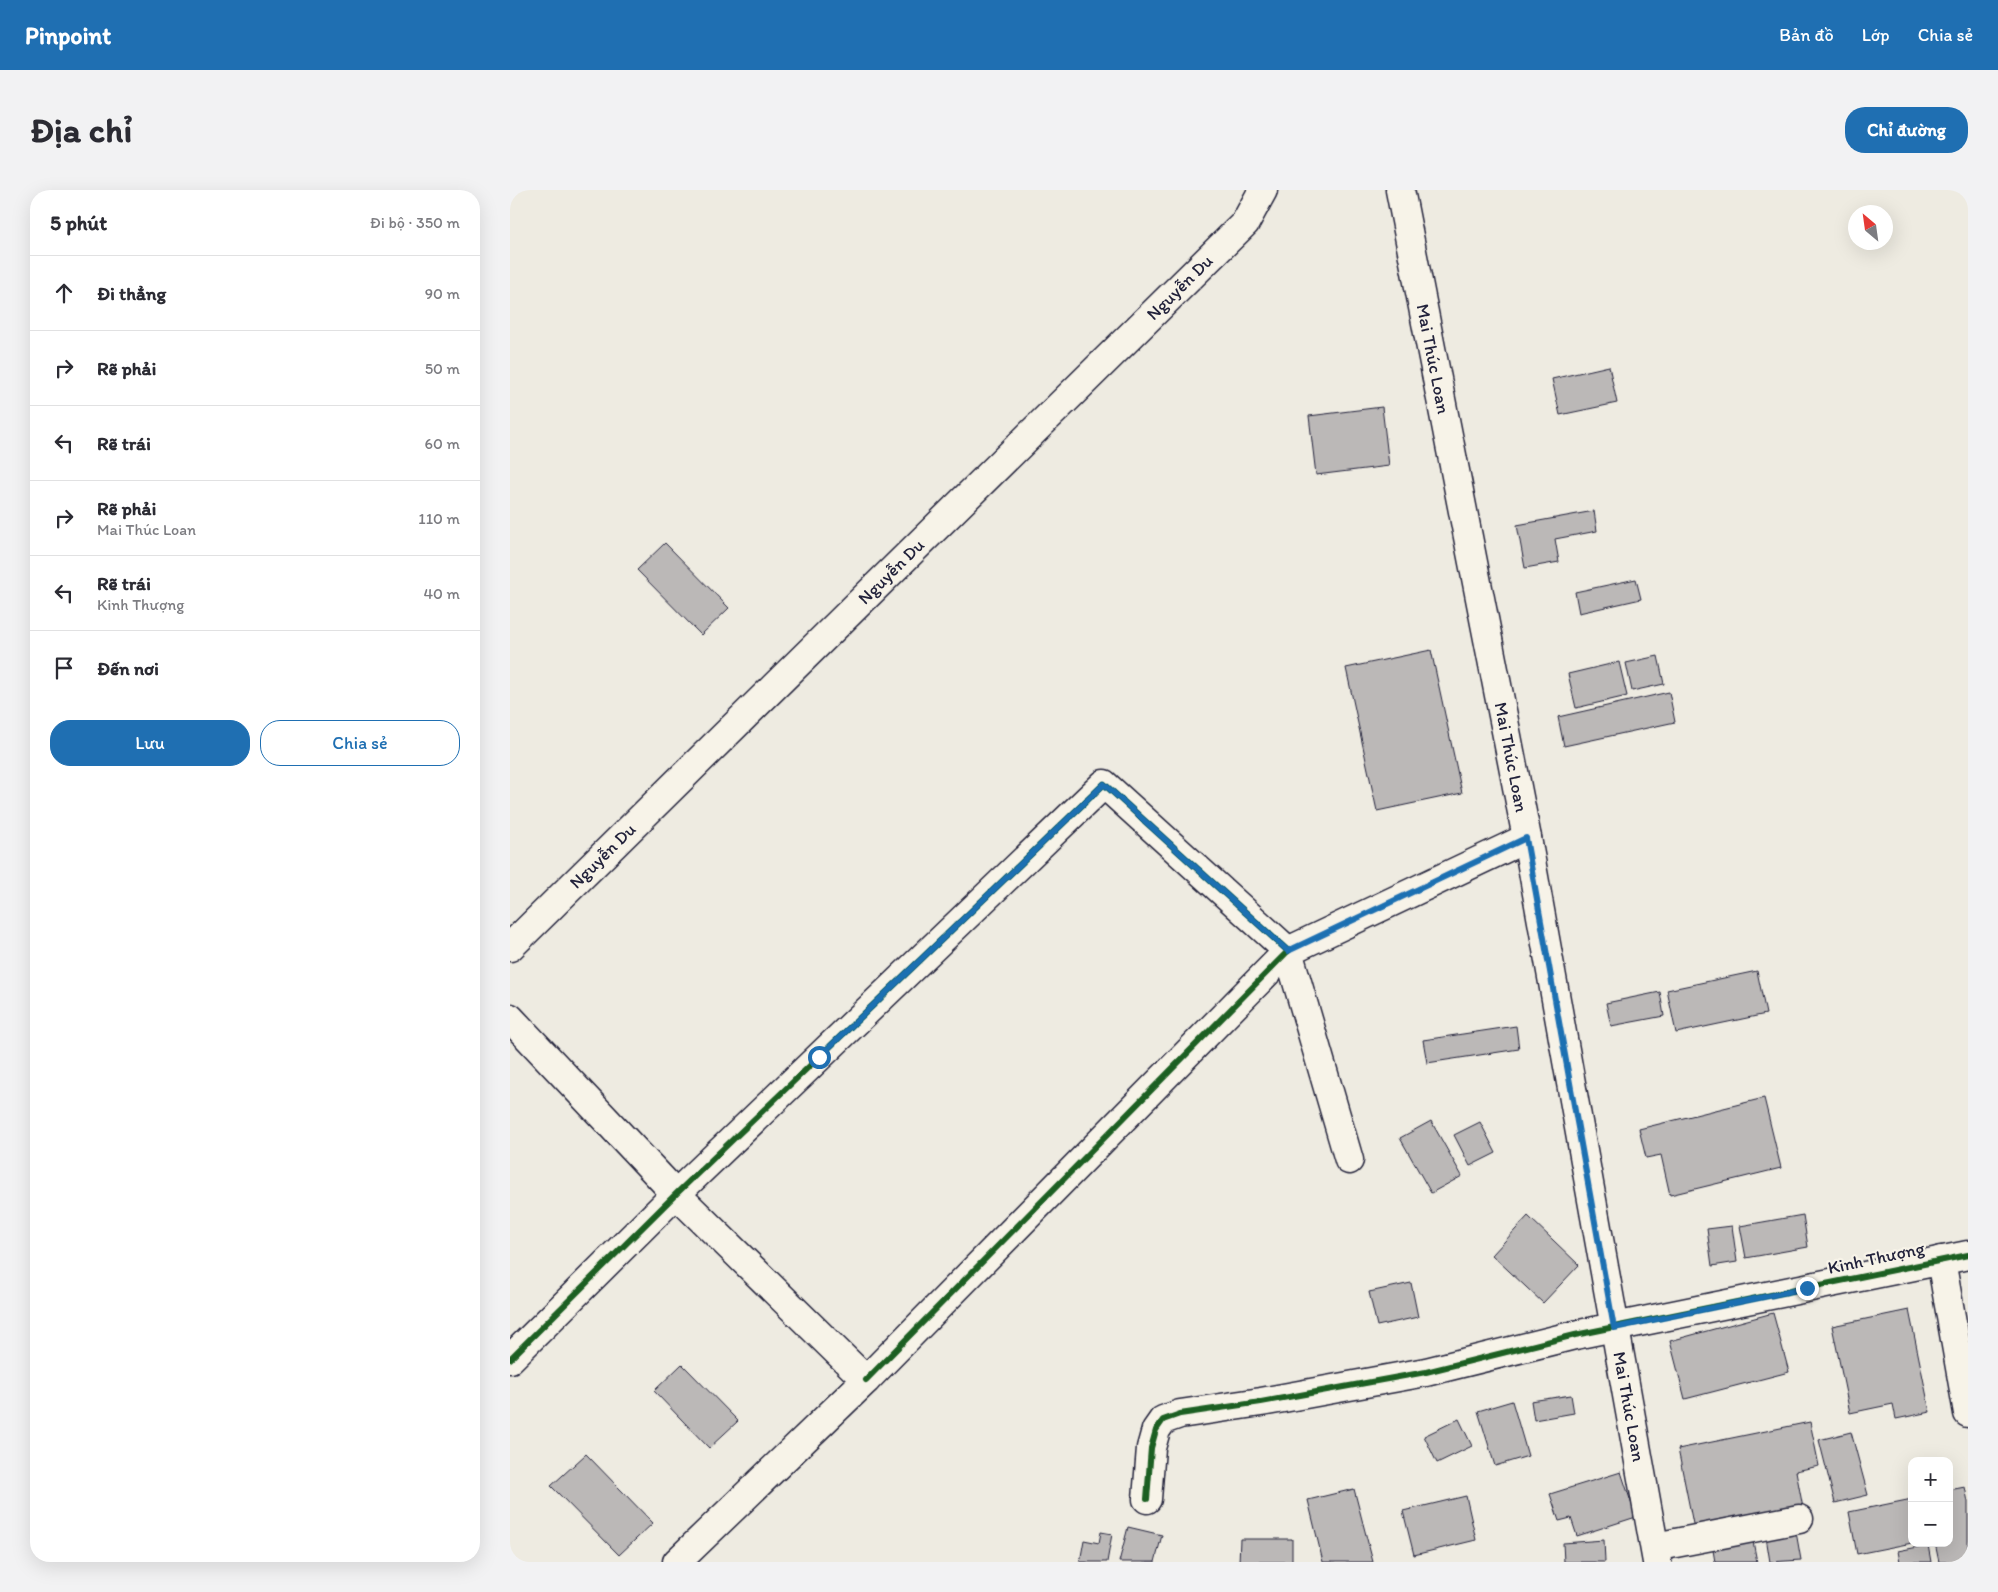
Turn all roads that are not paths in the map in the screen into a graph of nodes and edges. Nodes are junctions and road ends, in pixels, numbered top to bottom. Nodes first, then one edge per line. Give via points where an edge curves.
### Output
1 (1263, 190) edge
2 (1400, 190) edge
3 (1526, 838) junction
4 (510, 947) edge
5 (1288, 951) junction
6 (510, 1018) edge
7 (1349, 1160) dead end
8 (676, 1194) junction
9 (1968, 1255) edge
10 (1941, 1260) junction
11 (1614, 1328) junction
12 (510, 1359) edge
13 (866, 1380) junction
14 (1968, 1413) edge
15 (1147, 1499) dead end
16 (1800, 1519) dead end
17 (1656, 1555) edge
18 (677, 1562) edge

1 - 4 street, Nguyễn Du via 1245,223
2 - 3 street, Mai Thúc Loan
3 - 5 street
3 - 11 street, Mai Thúc Loan
5 - 7 street
5 - 8 street via 1104,784
5 - 13 street
6 - 8 street
8 - 12 street
8 - 13 street
9 - 10 street, Kinh Thượng
10 - 11 street, Kinh Thượng
10 - 14 street
11 - 15 street, Kinh Thượng via 1426,1372 1180,1414 1163,1420 1151,1448
11 - 17 street, Mai Thúc Loan
13 - 18 street
16 - 17 street

